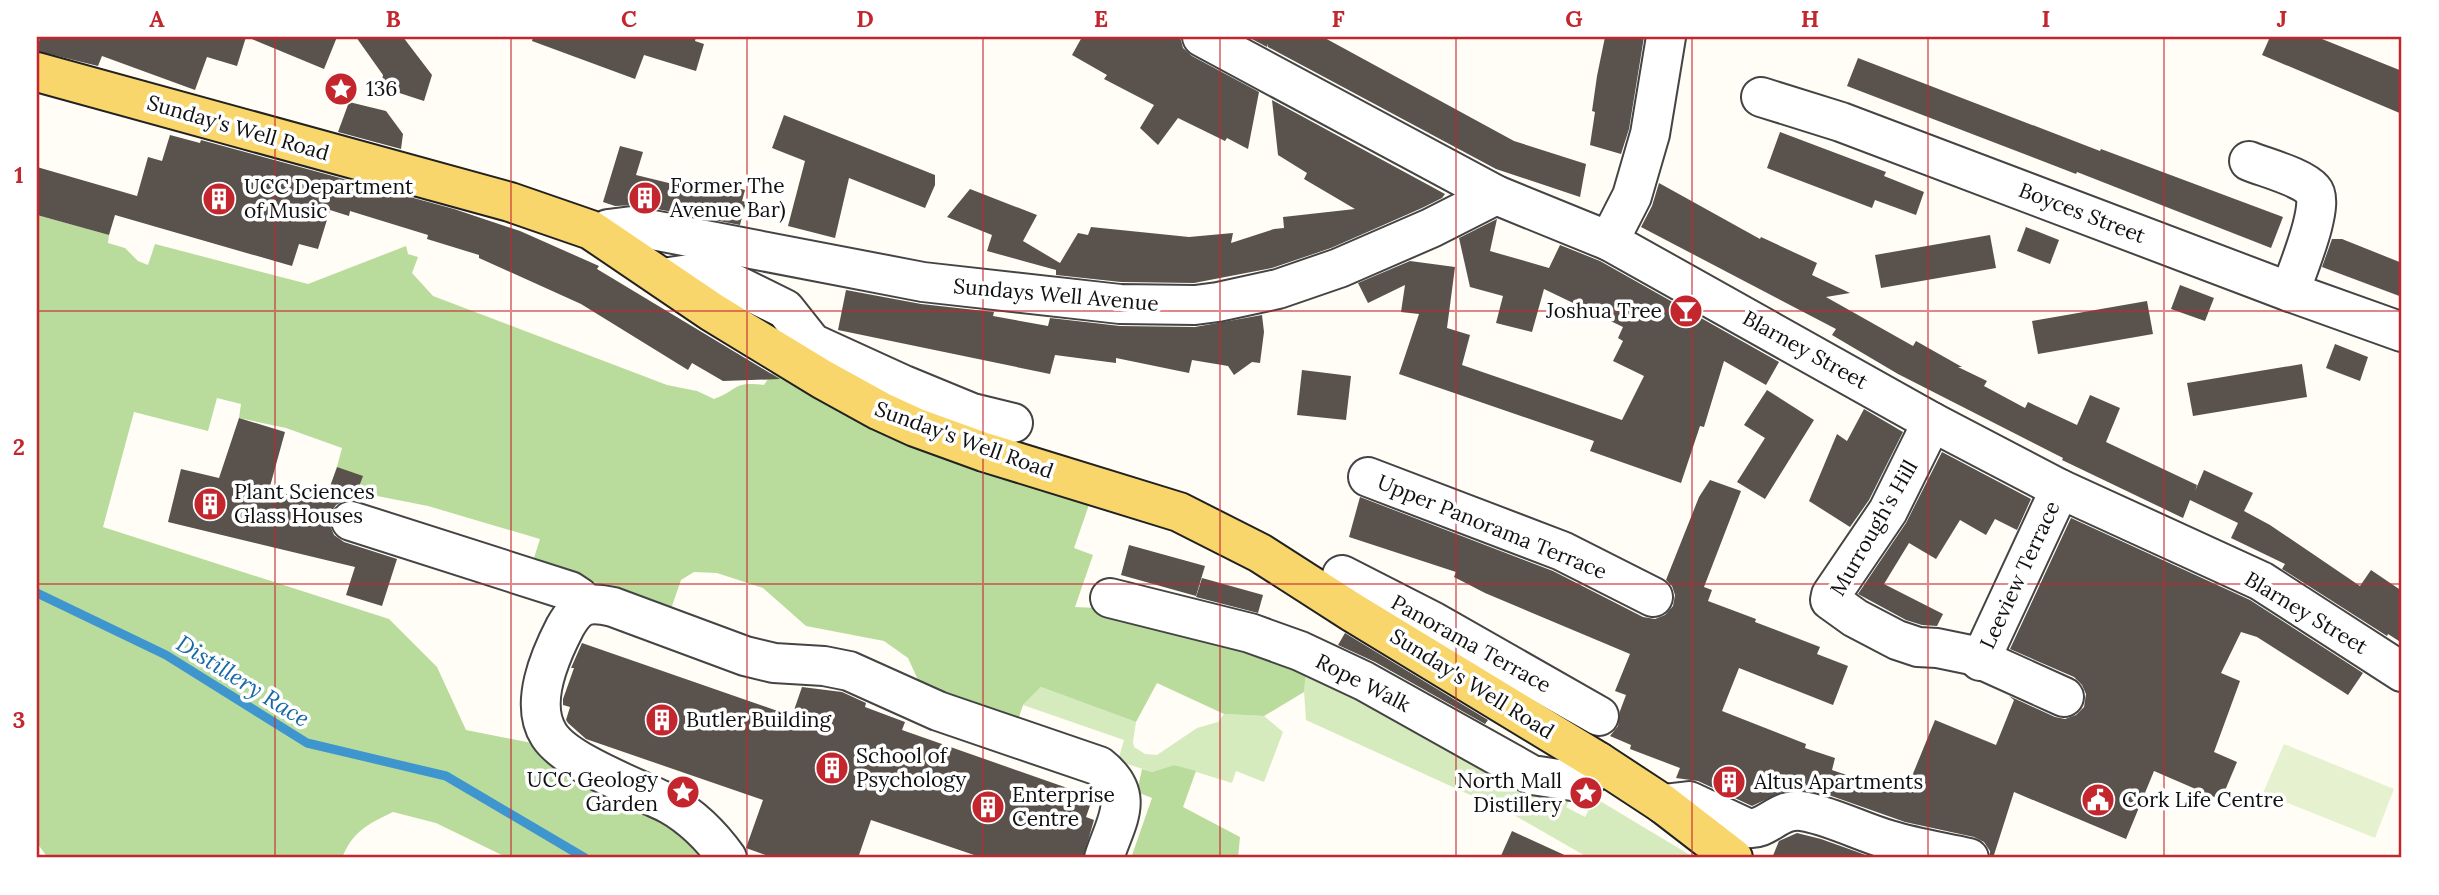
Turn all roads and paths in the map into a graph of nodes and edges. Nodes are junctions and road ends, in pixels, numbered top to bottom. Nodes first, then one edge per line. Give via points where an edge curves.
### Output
1 (1202, 37) edge
2 (1666, 37) edge
3 (37, 72) edge
4 (1761, 97) dead end
5 (2249, 161) dead end
6 (1496, 195) junction
7 (601, 235) junction
8 (1609, 241) junction
9 (663, 278) junction
10 (2290, 292) junction
11 (2402, 332) edge
12 (1932, 422) junction
13 (1013, 423) dead end
14 (1368, 477) dead end
15 (2060, 489) junction
16 (351, 521) dead end
17 (1342, 575) dead end
18 (1653, 597) dead end
19 (1110, 598) dead end
20 (586, 604) junction
21 (1980, 661) junction
22 (2402, 672) edge
23 (2064, 697) dead end
24 (1599, 716) dead end
25 (1599, 762) junction
26 (1663, 804) junction
27 (727, 858) edge
28 (1104, 858) edge
29 (1732, 858) edge
30 (1969, 858) edge

1 - 6 street, Blarney Street
2 - 8 street via 1650,134 1632,196
3 - 7 main road, Sunday's Well Road via 510,202
4 - 10 street, Boyces Street via 1841,122
5 - 10 street via 2302,182 2318,197
6 - 7 street, Sundays Well Avenue via 1339,268 1278,289 1195,304 1121,304 923,282 632,226 608,229
6 - 8 street, Blarney Street
7 - 9 main road, Sunday's Well Road
8 - 12 street, Blarney Street
9 - 13 street via 714,274 785,309 812,343 972,413
9 - 25 main road, Sunday's Well Road via 822,379 904,422 984,452 1148,501 1209,526
10 - 11 street, Boyces Street
12 - 15 street, Blarney Street
12 - 21 street, Murrough's Hill via 1888,511 1830,600 1898,640 1971,655
14 - 18 street, Upper Panorama Terrace via 1562,551
15 - 21 street, Leeview Terrace
15 - 22 street, Blarney Street via 2260,582
16 - 20 street via 570,591
17 - 24 street, Panorama Terrace
19 - 25 street, Rope Walk via 1300,651 1364,681 1532,775 1572,781 1591,774
20 - 27 street via 566,626 546,676 541,714 548,734 586,763 693,820
20 - 28 street via 613,607 745,656 849,671 937,711 1099,766 1120,789 1122,805
21 - 23 street
25 - 26 main road, Sunday's Well Road
26 - 29 main road, Sunday's Well Road
26 - 30 street via 1689,801 1754,829 1788,811 1805,811 1890,841

